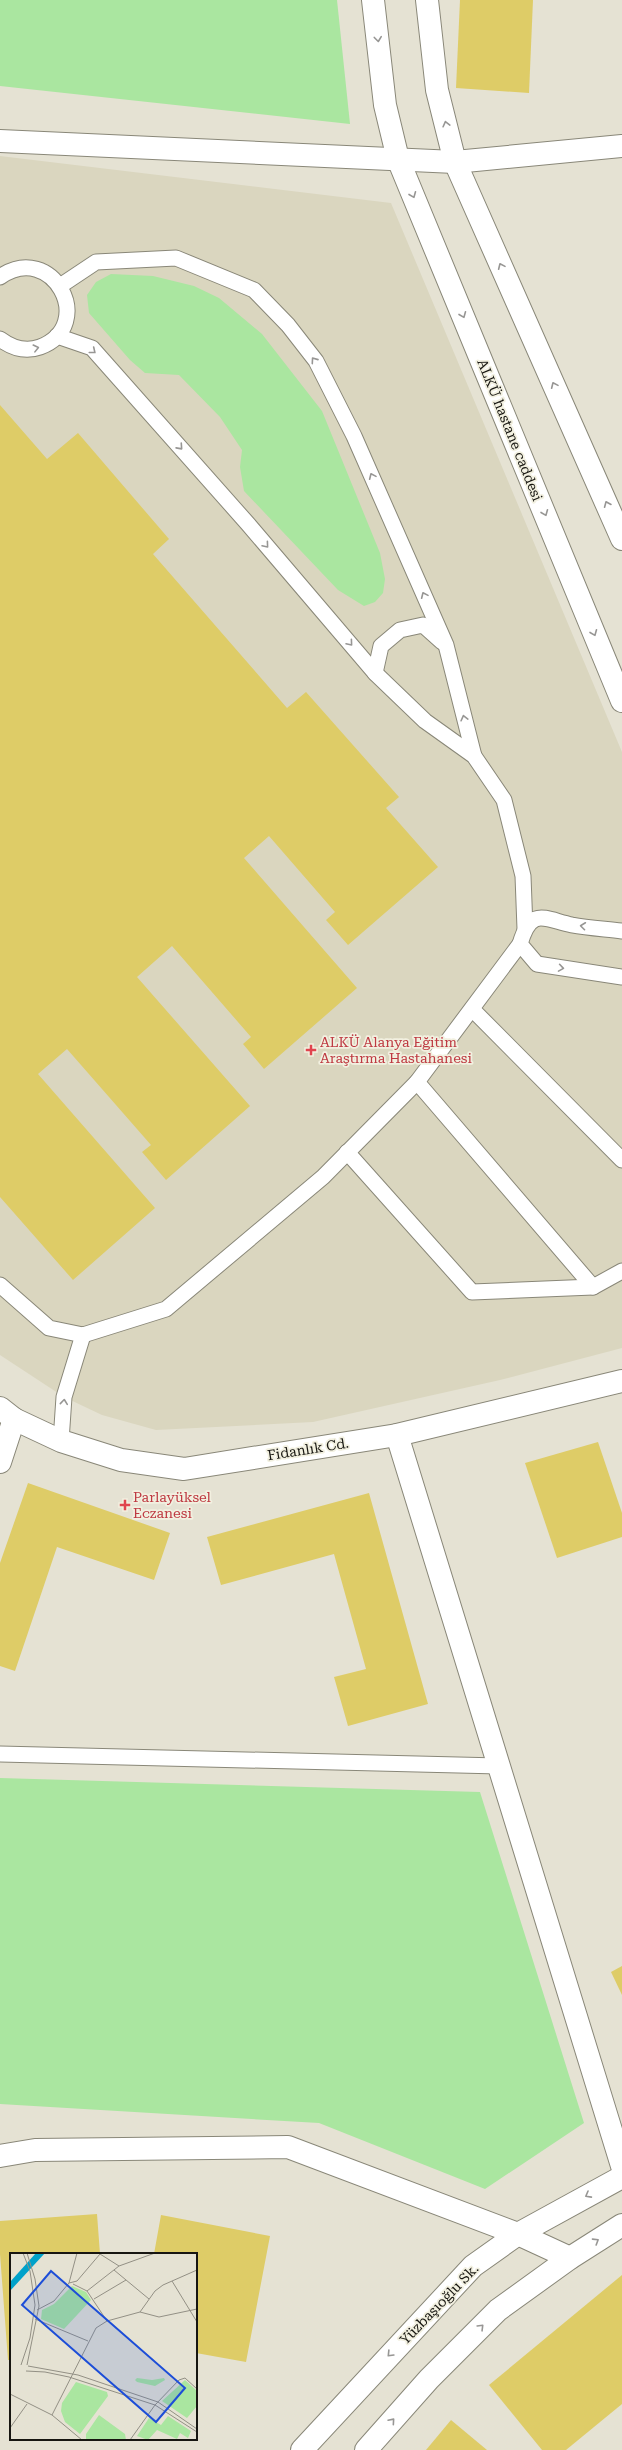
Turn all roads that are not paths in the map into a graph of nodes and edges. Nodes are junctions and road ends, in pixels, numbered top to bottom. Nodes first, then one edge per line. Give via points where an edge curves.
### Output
1 (373, 0) edge
2 (427, 0) edge
3 (0, 141) edge
4 (622, 146) edge
5 (398, 159) junction
6 (455, 162) junction
7 (0, 276) edge
8 (60, 286) junction
9 (57, 336) junction
10 (0, 339) edge
11 (622, 539) edge
12 (446, 645) junction
13 (375, 673) junction
14 (622, 701) edge
15 (474, 756) junction
16 (525, 929) junction
17 (622, 931) edge
18 (520, 944) junction
19 (622, 977) edge
20 (472, 1009) junction
21 (418, 1082) junction
22 (347, 1152) junction
23 (622, 1160) edge
24 (622, 1271) edge
25 (0, 1285) edge
26 (593, 1287) junction
27 (84, 1335) junction
28 (622, 1381) edge
29 (7, 1413) edge
30 (397, 1435) junction
31 (61, 1441) junction
32 (0, 1462) edge
33 (0, 1754) edge
34 (499, 1766) junction
35 (0, 2156) edge
36 (622, 2166) edge
37 (622, 2176) edge
38 (622, 2225) edge
39 (518, 2234) junction
40 (570, 2258) junction
41 (302, 2450) edge
42 (366, 2450) edge

1 -> 5 street, ALKÜ hastane caddesi via 385,105
6 -> 2 street via 437,90
3 - 5 street
4 - 6 street
5 - 6 street
5 -> 14 street, ALKÜ hastane caddesi
11 -> 6 street
7 - 8 lane via 12,270 39,270 51,276
8 - 9 lane via 66,298 67,311 64,325
12 -> 8 lane via 354,436 316,362 288,325 254,290 176,258 96,262
10 -> 9 lane via 21,349 34,349 47,344
9 -> 13 lane via 92,348 248,524
12 - 13 lane via 422,625 400,630 381,646
15 -> 12 lane
13 - 15 lane via 426,721
15 - 16 lane via 504,800 523,876
17 -> 16 lane via 572,925 549,917 534,919
16 - 18 lane
18 -> 19 lane via 537,964
18 - 20 lane
20 - 21 lane
20 - 23 lane
21 - 22 lane
21 - 26 lane
22 - 26 lane via 472,1292
22 - 27 lane via 323,1177 166,1310
24 - 26 lane
25 - 27 lane via 49,1328
31 -> 27 lane via 64,1397
28 - 30 street, Fidanlık Cd.
29 - 31 street, Fidanlık Cd.
29 - 32 street
30 - 31 street, Fidanlık Cd. via 184,1468 122,1460
30 - 34 street
33 - 34 lane
34 - 36 street
35 - 39 street via 35,2150 288,2147
37 -> 39 street, Yüzbaşıoğlu Sk.
40 -> 38 street
39 - 40 street
39 -> 41 street, Yüzbaşıoğlu Sk. via 473,2266
42 -> 40 street via 428,2379 498,2310

